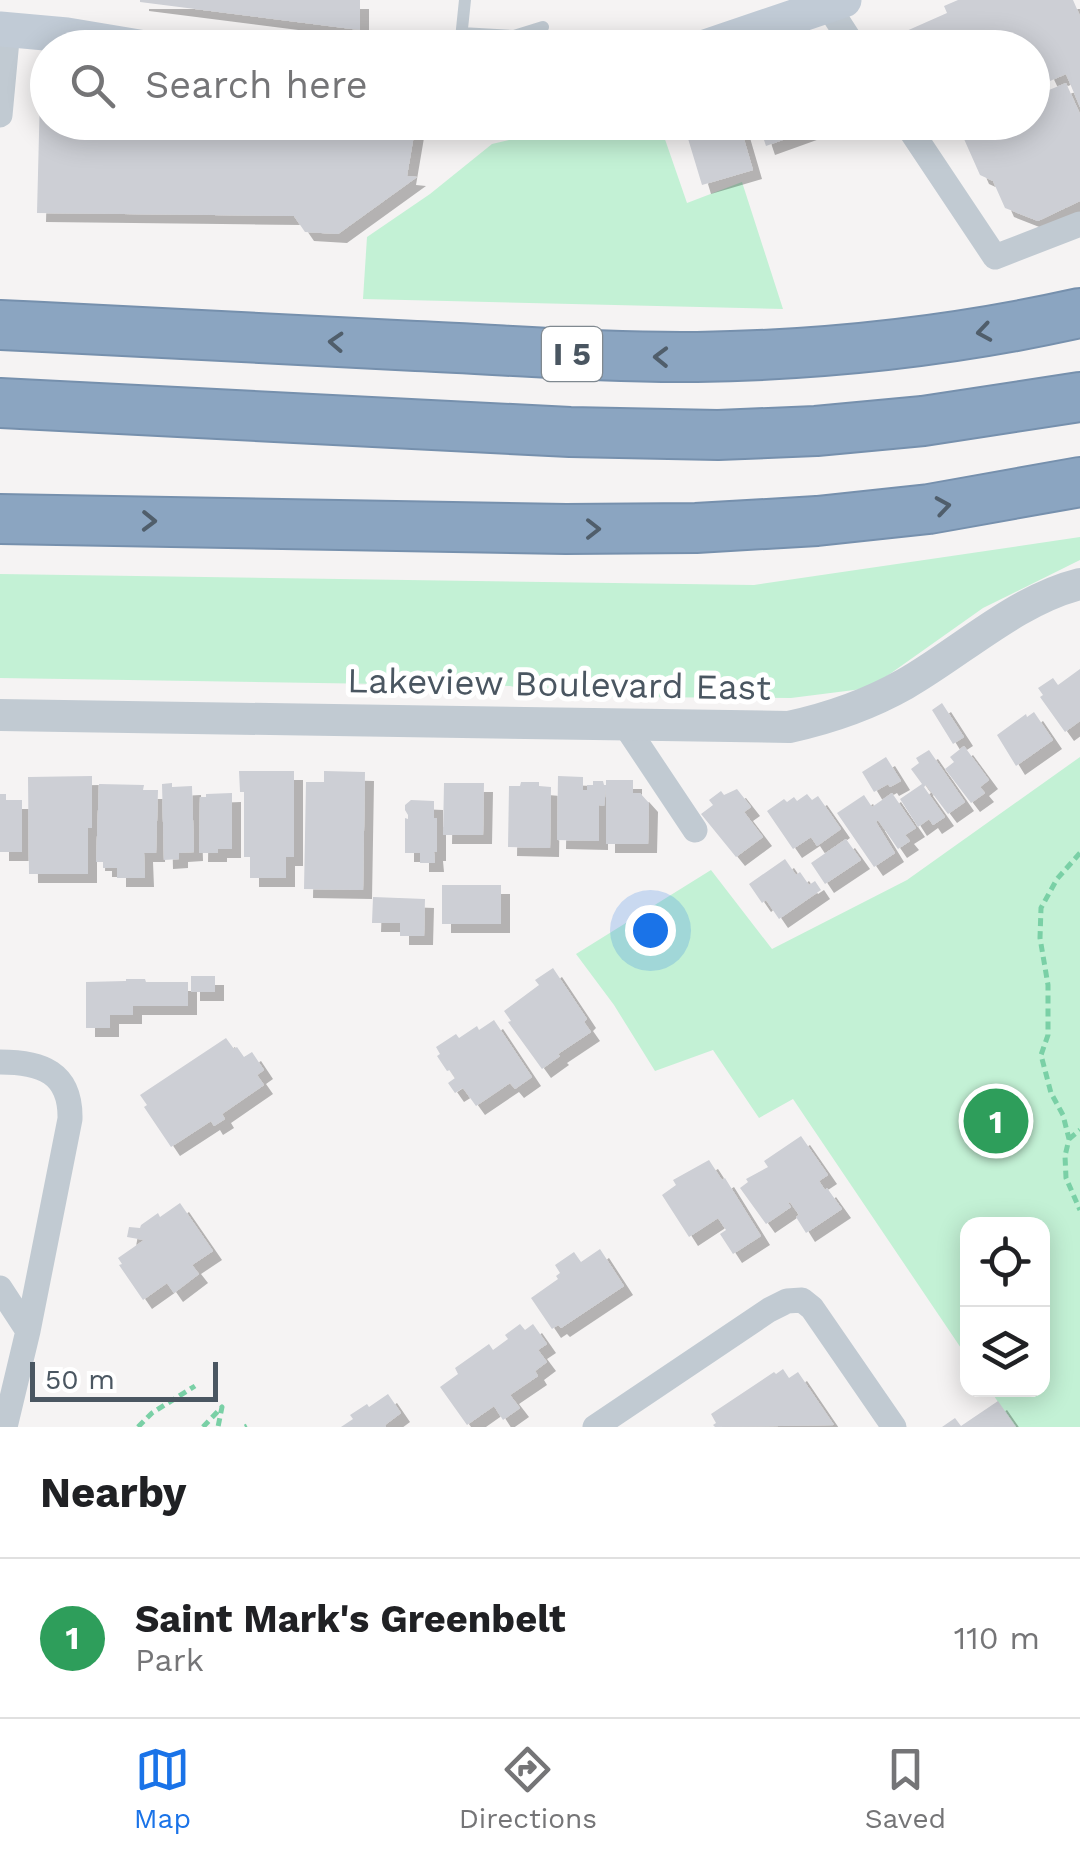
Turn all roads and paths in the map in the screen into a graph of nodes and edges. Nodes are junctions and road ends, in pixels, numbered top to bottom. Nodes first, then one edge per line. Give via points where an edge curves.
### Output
1 (465, 0) edge
2 (831, 2) edge
3 (543, 27) dead end
4 (4, 29) edge
5 (461, 30) edge
6 (533, 30) edge
7 (752, 30) edge
8 (846, 30) edge
9 (30, 31) edge
10 (0, 115) edge
11 (917, 140) edge
12 (1080, 224) edge
13 (1080, 313) edge
14 (0, 317) edge
15 (0, 325) edge
16 (60, 328) junction
17 (0, 390) edge
18 (1080, 397) edge
19 (0, 403) edge
20 (78, 408) junction
21 (0, 430) edge
22 (570, 432) junction
23 (1080, 482) edge
24 (0, 515) edge
25 (1080, 584) edge
26 (0, 715) edge
27 (625, 724) junction
28 (695, 830) dead end
29 (1080, 853) edge
30 (0, 1062) edge
31 (1080, 1130) edge
32 (1069, 1139) junction
33 (1080, 1210) edge
34 (0, 1288) edge
35 (28, 1331) junction
36 (195, 1386) dead end
37 (5, 1427) edge
38 (138, 1427) edge
39 (203, 1427) edge
40 (218, 1427) edge
41 (595, 1427) edge
42 (894, 1427) edge

1 - 5 lane
2 - 7 main road
2 - 8 street
3 - 6 lane
4 - 9 main road
4 - 10 street
11 - 12 street via 995,258
13 -> 16 highway, I 5 via 872,347 693,357
14 - 16 highway
15 - 16 highway, I 5
17 - 20 highway
18 - 22 highway via 864,427 718,435
19 - 20 highway
20 - 22 highway
21 - 22 highway
24 -> 23 highway via 636,529 846,518
25 - 27 street, Lakeview Boulevard East via 1037,600 906,683 829,718 789,727
26 - 27 street, Lakeview Boulevard East
27 - 28 street
29 - 32 path via 1041,908 1048,1034 1041,1055
30 - 35 street via 38,1065 54,1075 70,1102
31 - 32 path
32 - 33 path via 1066,1178
34 - 35 street
35 - 37 street
36 - 38 path
39 - 40 path via 222,1407
41 - 42 street via 769,1310 802,1300

